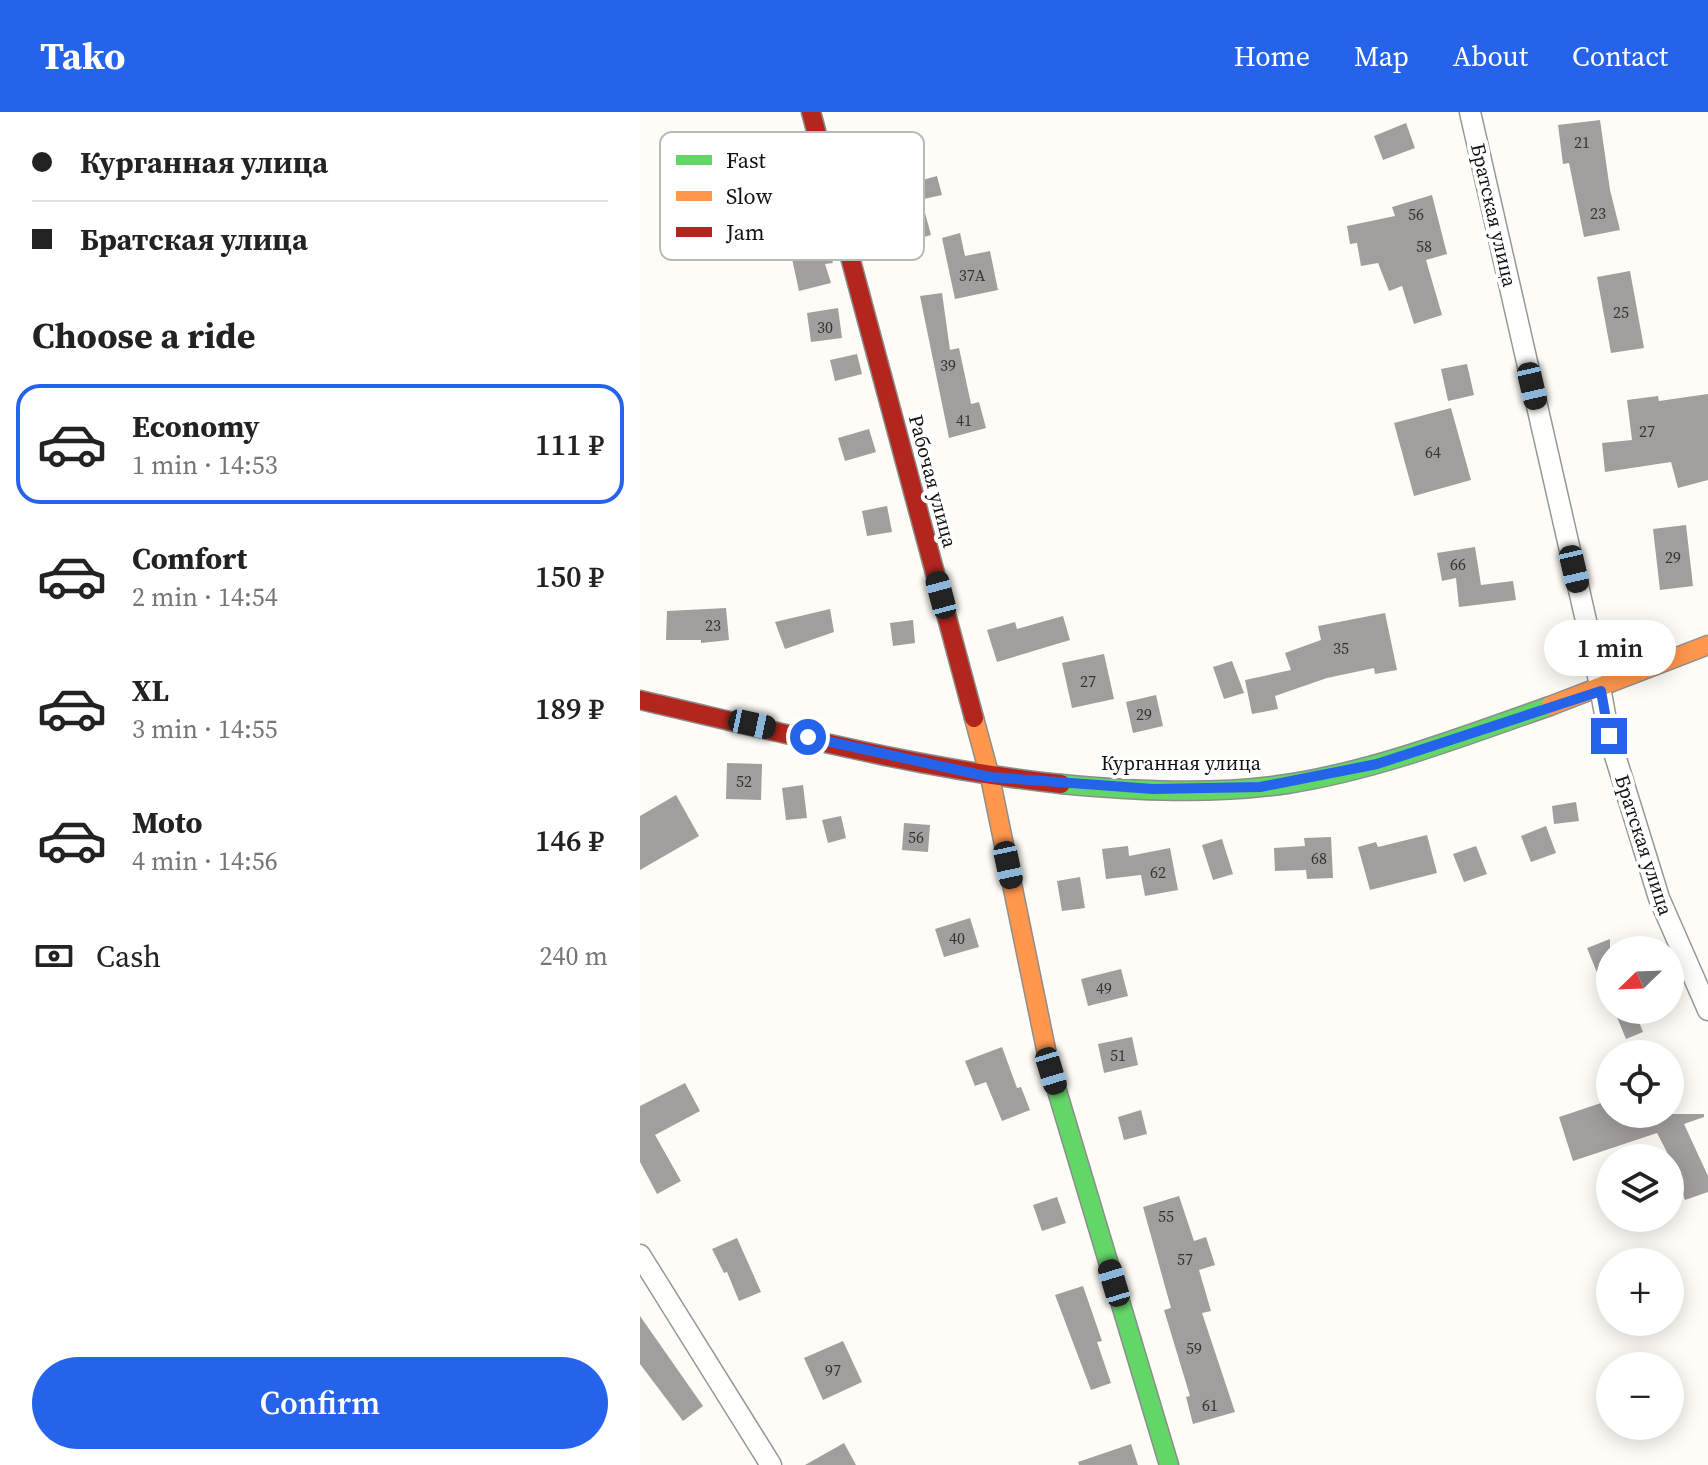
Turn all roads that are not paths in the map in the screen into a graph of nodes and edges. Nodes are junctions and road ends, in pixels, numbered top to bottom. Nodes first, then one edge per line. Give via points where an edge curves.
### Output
1 (811, 112) edge
2 (1470, 112) edge
3 (816, 132) edge
4 (851, 260) edge
5 (1708, 645) edge
6 (1601, 691) junction
7 (640, 700) edge
8 (990, 777) junction
9 (1708, 1010) edge
10 (640, 1255) edge
11 (771, 1465) edge
12 (1169, 1465) edge

1 - 3 street, Рабочая улица
2 - 6 street, Братская улица
4 - 8 street, Рабочая улица
5 - 6 street, Курганная улица
6 - 8 street, Курганная улица via 1377,764 1260,787 1153,789
6 - 9 street, Братская улица via 1609,736 1659,898
7 - 8 street, Курганная улица
8 - 12 street, Рабочая улица via 1051,1071
10 - 11 street

